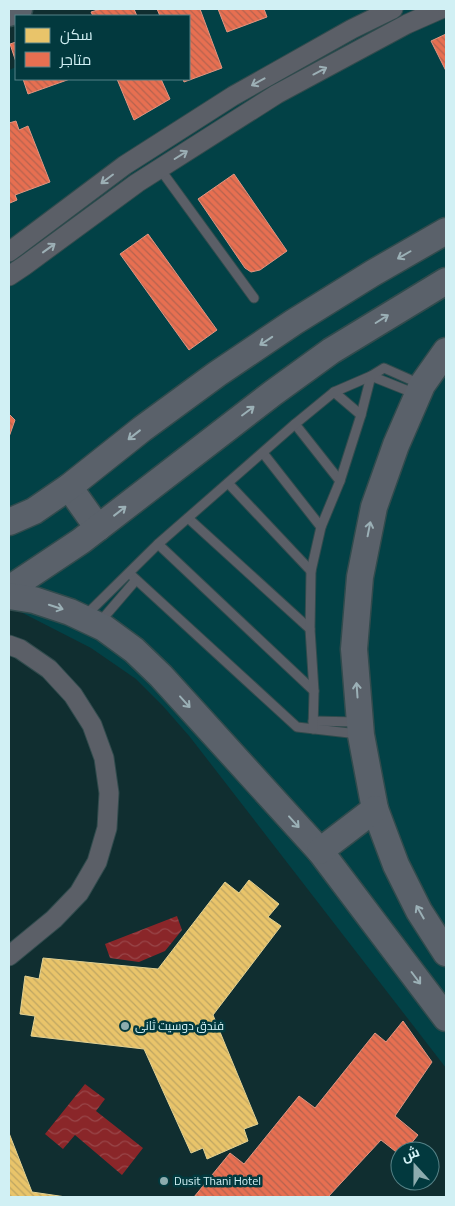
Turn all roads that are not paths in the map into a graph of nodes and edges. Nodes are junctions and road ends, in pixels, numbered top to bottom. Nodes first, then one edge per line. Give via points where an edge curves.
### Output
1 (19, 9) edge
2 (393, 9) edge
3 (441, 9) edge
4 (9, 13) edge
5 (125, 165) junction
6 (160, 168) junction
7 (137, 183) junction
8 (446, 231) edge
9 (9, 252) edge
10 (10, 277) edge
11 (446, 281) edge
12 (254, 298) dead end
13 (446, 351) edge
14 (371, 376) junction
15 (420, 390) junction
16 (334, 392) junction
17 (361, 415) junction
18 (295, 424) junction
19 (263, 453) junction
20 (340, 480) junction
21 (228, 483) junction
22 (69, 487) junction
23 (188, 518) junction
24 (9, 522) edge
25 (322, 527) junction
26 (98, 528) junction
27 (158, 544) junction
28 (311, 571) junction
29 (128, 573) junction
30 (136, 580) junction
31 (9, 589) edge
32 (9, 596) edge
33 (90, 622) junction
34 (310, 629) junction
35 (9, 645) edge
36 (314, 691) junction
37 (313, 725) junction
38 (360, 728) junction
39 (375, 809) junction
40 (320, 851) junction
41 (446, 953) edge
42 (9, 956) edge
43 (446, 1018) edge

1 - 4 street
2 -> 5 street via 233,96
6 -> 3 street via 277,94
5 - 7 street
5 -> 9 street
6 - 7 street
6 - 12 lane
10 -> 7 street
8 -> 22 street via 248,352
26 -> 11 street via 331,351
13 - 15 street
14 - 15 lane
14 - 15 lane via 384,368
14 - 16 lane
14 - 17 lane
38 -> 15 street via 354,648 360,577 374,506
16 - 17 lane
16 - 18 lane
17 - 20 lane
18 - 19 lane
18 - 20 lane
19 - 21 lane
19 - 25 lane
20 - 25 lane
21 - 23 lane
21 - 28 lane
22 - 24 street via 34,511
22 - 26 street
23 - 27 lane
23 - 34 lane
25 - 28 lane
26 - 31 street
27 - 29 lane
27 - 36 lane
28 - 34 lane
29 - 30 lane
29 - 33 lane
30 - 33 lane
30 - 37 lane via 297,727
32 -> 33 street via 34,600
33 -> 40 street via 134,650 161,676
34 - 36 lane
35 - 42 street via 49,669 73,695 92,725 104,758 109,793 106,828 97,862 78,893 54,919
36 - 37 lane
37 - 38 lane
38 - 39 street
39 - 40 street
41 -> 39 street via 396,866
40 -> 43 street

